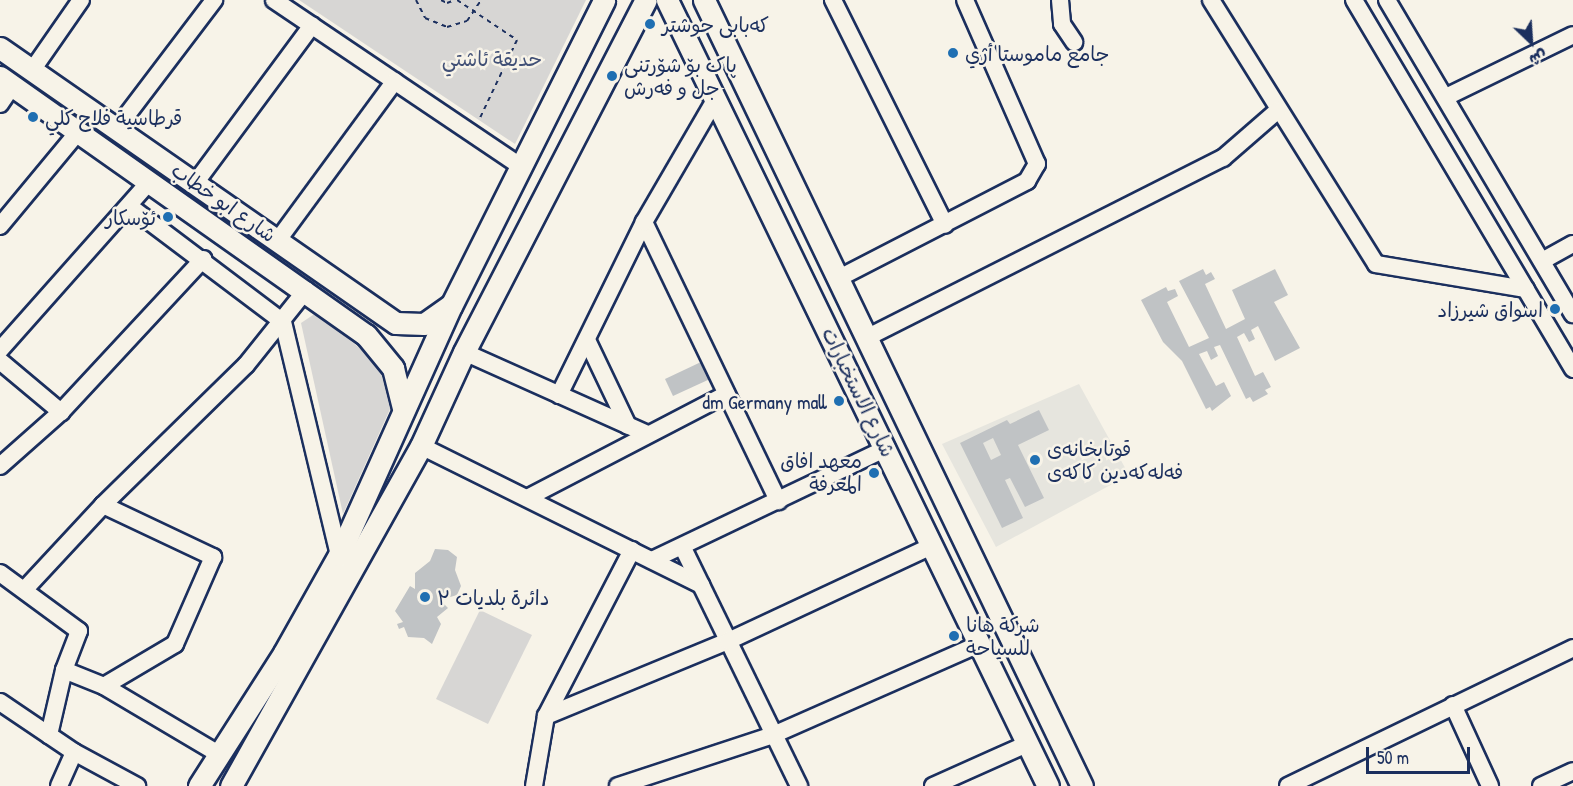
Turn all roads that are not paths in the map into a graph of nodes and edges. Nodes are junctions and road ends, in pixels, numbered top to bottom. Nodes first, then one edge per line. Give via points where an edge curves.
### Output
1 (81, 0) edge
2 (214, 0) edge
3 (274, 0) edge
4 (604, 0) edge
5 (646, 0) edge
6 (668, 0) edge
7 (833, 0) edge
8 (965, 0) edge
9 (1060, 0) edge
10 (1210, 0) edge
11 (1354, 0) edge
12 (1391, 1) edge
13 (710, 2) edge
14 (312, 25) junction
15 (1572, 39) edge
16 (1074, 42) dead end
17 (0, 48) edge
18 (33, 69) junction
19 (6, 81) edge
20 (395, 81) junction
21 (1446, 97) junction
22 (715, 100) junction
23 (0, 104) edge
24 (1277, 111) junction
25 (117, 128) junction
26 (78, 132) junction
27 (519, 165) junction
28 (149, 182) junction
29 (196, 182) junction
30 (129, 206) junction
31 (644, 222) junction
32 (945, 225) junction
33 (0, 226) edge
34 (816, 236) junction
35 (278, 240) junction
36 (1573, 244) edge
37 (788, 251) junction
38 (203, 260) junction
39 (1542, 261) junction
40 (839, 278) junction
41 (1526, 289) junction
42 (306, 290) junction
43 (451, 306) junction
44 (1573, 314) edge
45 (381, 315) junction
46 (283, 322) junction
47 (366, 335) junction
48 (866, 338) junction
49 (587, 340) junction
50 (0, 350) edge
51 (464, 352) junction
52 (0, 361) edge
53 (1573, 369) edge
54 (727, 394) junction
55 (560, 395) junction
56 (403, 408) junction
57 (61, 412) junction
58 (628, 426) junction
59 (647, 434) junction
60 (421, 446) junction
61 (887, 448) junction
62 (0, 466) edge
63 (527, 498) junction
64 (778, 501) junction
65 (103, 505) junction
66 (932, 546) junction
67 (683, 548) junction
68 (632, 550) junction
69 (339, 555) junction
70 (652, 560) junction
71 (0, 574) edge
72 (701, 585) junction
73 (26, 588) junction
74 (728, 641) junction
75 (979, 644) junction
76 (1573, 648) edge
77 (64, 670) junction
78 (104, 686) junction
79 (0, 702) edge
80 (1453, 705) junction
81 (546, 716) junction
82 (49, 735) junction
83 (773, 735) junction
84 (1027, 744) junction
85 (74, 752) junction
86 (219, 755) junction
87 (1573, 771) edge
88 (59, 786) edge
89 (136, 786) edge
90 (199, 786) edge
91 (231, 786) edge
92 (534, 786) edge
93 (618, 786) edge
94 (799, 786) edge
95 (933, 786) edge
96 (1048, 786) edge
97 (1082, 786) edge
98 (1288, 786) edge
99 (1490, 786) edge
100 (1541, 786) edge

1 - 18 street
2 - 25 street
3 - 14 street
4 - 27 main road
5 - 51 main road
6 - 22 main road, شارع الاستخبارات
7 - 32 street
8 - 32 street via 1036,164 1027,181
9 - 16 street via 1062,24
10 - 24 street
11 - 41 street
12 - 21 street
13 - 34 main road, شارع الاستخبارات
14 - 20 street
14 - 29 street
15 - 21 street
17 - 18 main road, شارع ابو خطاب
18 - 25 main road, شارع ابو خطاب
19 - 23 street
19 - 26 main road, شارع ابو خطاب
20 - 27 street
20 - 35 street
21 - 39 street
22 - 31 street
22 - 37 main road, شارع الاستخبارات
24 - 41 street via 1376,264
24 - 48 street via 1223,158
25 - 29 main road, شارع ابو خطاب
26 - 28 main road, شارع ابو خطاب
26 - 33 street
27 - 43 main road
28 - 30 street
28 - 42 main road, شارع ابو خطاب
29 - 35 main road, شارع ابو خطاب
30 - 38 street
30 - 50 street
31 - 49 street
31 - 54 street
32 - 40 street
34 - 37 main road
34 - 40 main road, شارع الاستخبارات
35 - 45 main road, شارع ابو خطاب
36 - 39 street
37 - 61 main road, شارع الاستخبارات
38 - 46 street
38 - 57 street
39 - 44 street
40 - 48 main road, شارع الاستخبارات
41 - 53 street
42 - 46 street
42 - 47 main road, شارع ابو خطاب
43 - 45 main road, شارع ابو خطاب via 434,319 412,327
43 - 56 main road
45 - 47 main road
46 - 65 street via 246,365
46 - 69 street
47 - 56 main road, شارع ابو خطاب via 393,368
48 - 97 main road, شارع الاستخبارات
49 - 55 street
49 - 58 street
51 - 55 street
51 - 60 main road
52 - 57 street
54 - 59 street
54 - 64 street
55 - 58 street
56 - 69 main road
57 - 62 street
58 - 59 street
59 - 63 street
60 - 63 street
60 - 91 main road
61 - 64 street
61 - 66 main road, شارع الاستخبارات
63 - 68 street
64 - 67 street
65 - 73 street
65 - 78 street via 213,557 175,644
66 - 74 street
66 - 75 main road, شارع الاستخبارات
67 - 70 street
67 - 72 street
68 - 70 street
68 - 81 street
69 - 86 main road via 284,653
70 - 72 street
71 - 73 street
72 - 74 street
73 - 77 street via 79,631
74 - 81 street
74 - 83 street
75 - 83 street
75 - 84 main road, شارع الاستخبارات
76 - 80 street
77 - 78 street
77 - 82 street
78 - 86 street
79 - 82 street
80 - 98 street
80 - 99 street
81 - 92 street
82 - 85 street
83 - 93 street
83 - 94 street
84 - 95 street
84 - 96 main road, شارع الاستخبارات
85 - 88 street
85 - 89 street
86 - 90 main road
87 - 100 street

